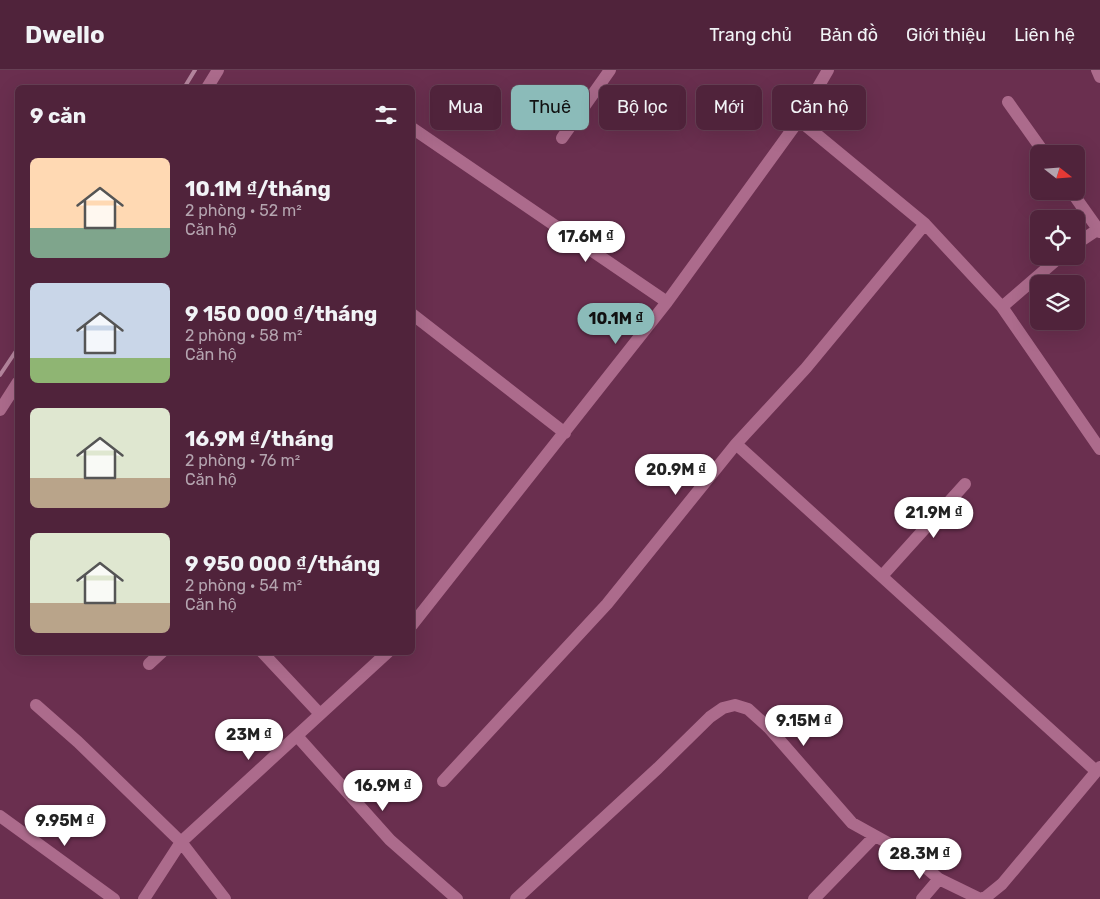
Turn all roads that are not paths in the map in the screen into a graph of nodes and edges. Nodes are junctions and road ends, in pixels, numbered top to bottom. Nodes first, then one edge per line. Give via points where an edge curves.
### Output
1 (218, 70) edge
2 (610, 70) edge
3 (828, 70) edge
4 (1097, 70) edge
5 (1100, 77) edge
6 (209, 85) edge
7 (820, 85) edge
8 (1008, 102) dead end
9 (415, 130) edge
10 (793, 130) edge
11 (812, 130) edge
12 (562, 138) dead end
13 (1039, 145) edge
14 (1077, 200) edge
15 (925, 224) junction
16 (1099, 230) edge
17 (1085, 239) edge
18 (1051, 265) edge
19 (667, 302) junction
20 (1002, 307) junction
21 (415, 316) edge
22 (15, 387) edge
23 (0, 410) edge
24 (565, 433) junction
25 (736, 444) junction
26 (1100, 449) edge
27 (965, 484) dead end
28 (882, 576) junction
29 (415, 621) edge
30 (159, 655) edge
31 (265, 655) edge
32 (385, 655) edge
33 (149, 664) dead end
34 (36, 706) dead end
35 (320, 714) junction
36 (297, 736) junction
37 (1098, 769) edge
38 (443, 781) dead end
39 (0, 816) edge
40 (874, 837) junction
41 (181, 842) junction
42 (939, 879) junction
43 (114, 899) edge
44 (144, 899) edge
45 (224, 899) edge
46 (457, 899) edge
47 (516, 899) edge
48 (814, 899) edge
49 (922, 899) edge

1 - 6 street
2 - 12 street
3 - 7 street
4 - 5 street
8 - 13 street
9 - 19 street
10 - 19 street
11 - 15 street
14 - 16 street
15 - 20 street
15 - 25 street via 806,368
16 - 17 street
18 - 20 street
19 - 24 street
20 - 26 street
21 - 24 street
22 - 23 street
24 - 29 street
25 - 28 street
25 - 38 street via 607,604
27 - 28 street
28 - 37 street
30 - 33 street
31 - 35 street
32 - 35 street
34 - 41 street
35 - 36 street
36 - 41 street
36 - 46 street via 390,840
37 - 42 street via 1002,884 986,897 971,897
39 - 43 street
40 - 42 street via 915,858
40 - 47 street via 852,823 748,709 735,705 710,717
40 - 48 street
41 - 44 street
41 - 45 street
42 - 49 street

